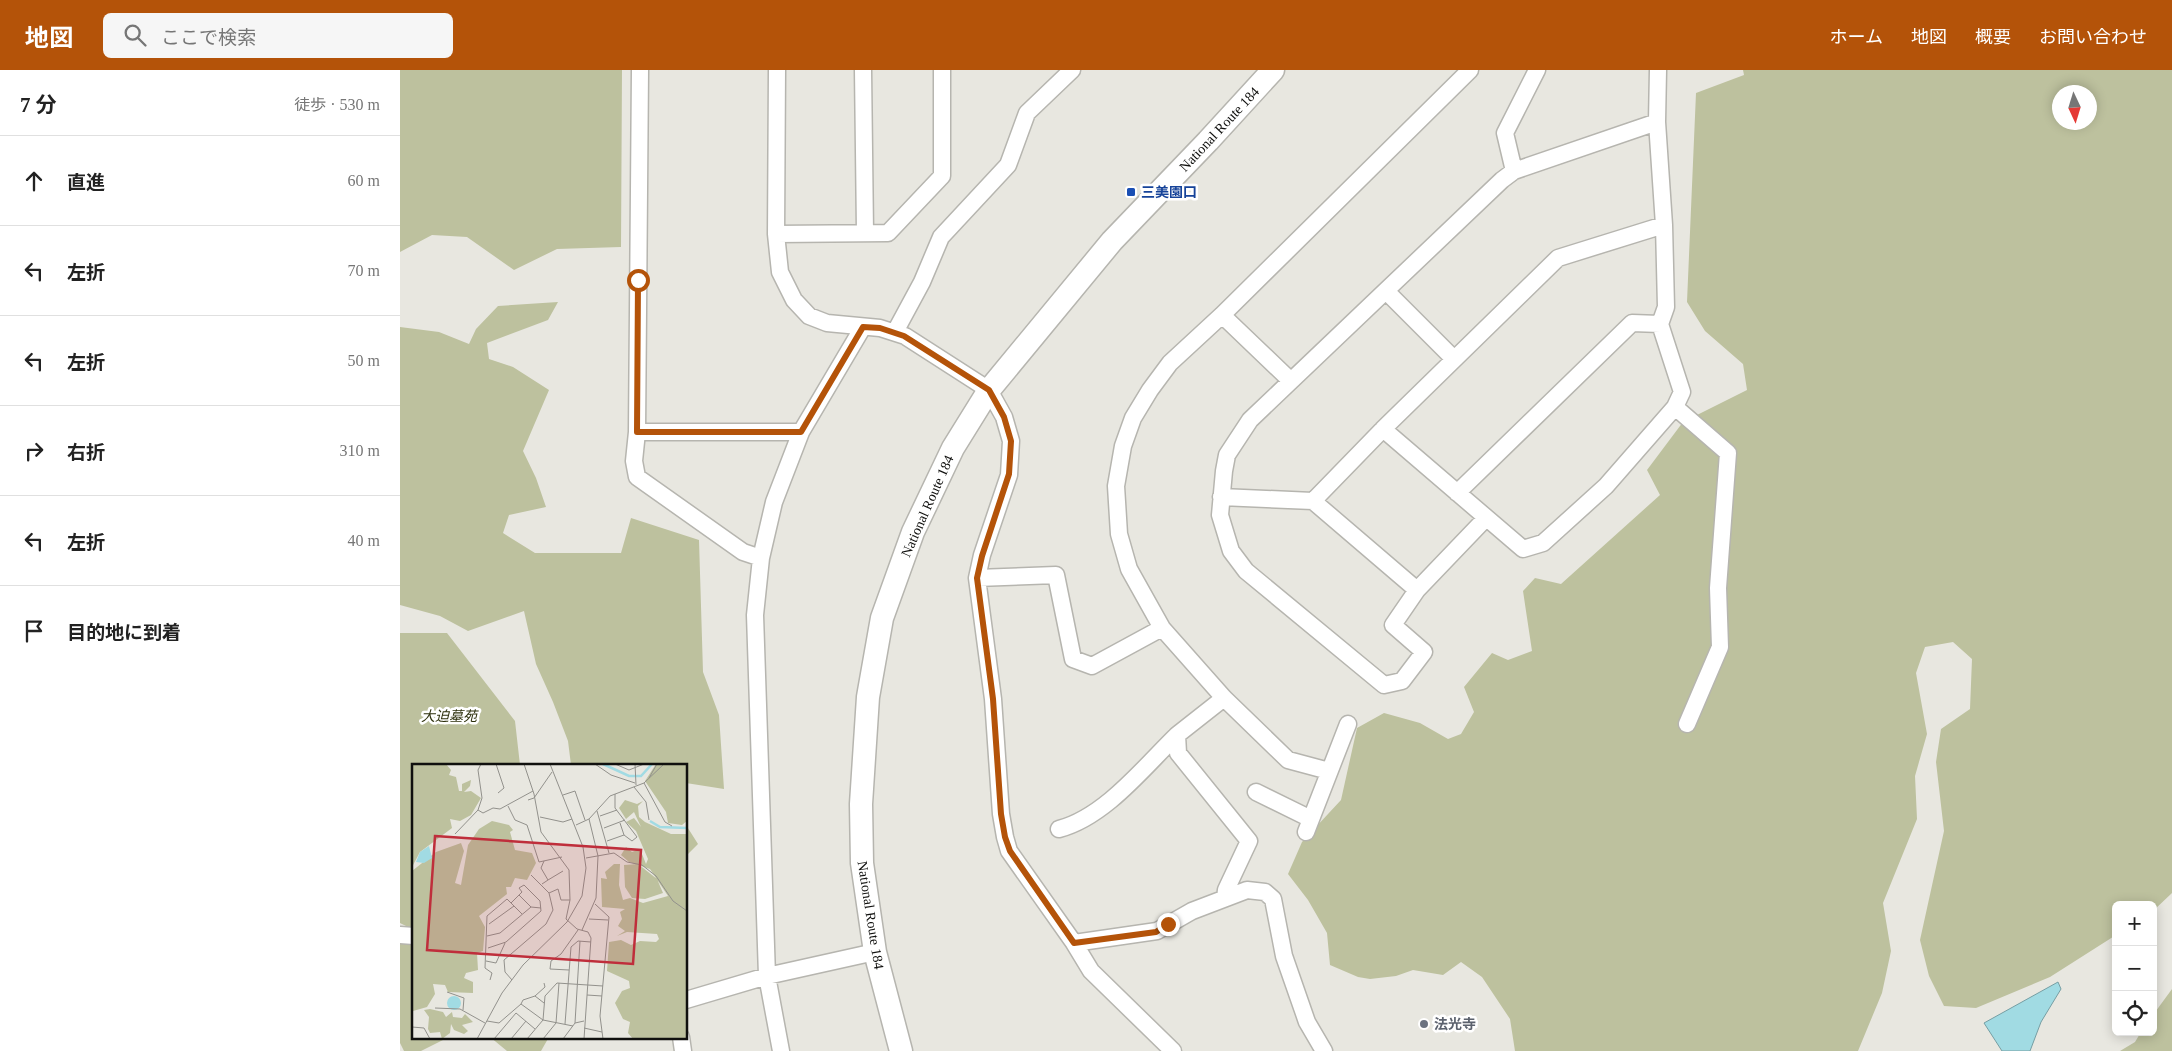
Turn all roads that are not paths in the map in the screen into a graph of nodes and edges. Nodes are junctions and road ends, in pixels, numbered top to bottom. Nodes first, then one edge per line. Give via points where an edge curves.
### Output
1 (640, 70) edge
2 (777, 70) edge
3 (863, 70) edge
4 (942, 70) edge
5 (1072, 70) edge
6 (1273, 70) edge
7 (1470, 70) edge
8 (1537, 70) edge
9 (1658, 70) edge
10 (1657, 122) junction
11 (1514, 171) junction
12 (1664, 225) junction
13 (865, 232) junction
14 (776, 234) junction
15 (1386, 291) junction
16 (1222, 315) junction
17 (1660, 324) junction
18 (863, 327) junction
19 (895, 332) junction
20 (1454, 359) junction
21 (1291, 381) junction
22 (989, 390) junction
23 (1675, 407) junction
24 (1383, 430) junction
25 (637, 432) junction
26 (801, 432) junction
27 (1457, 493) junction
28 (1221, 497) junction
29 (1313, 501) junction
30 (1486, 518) junction
31 (761, 558) junction
32 (977, 578) junction
33 (1417, 590) junction
34 (1162, 628) junction
35 (1224, 698) junction
36 (1348, 724) dead end
37 (1688, 724) dead end
38 (1177, 735) junction
39 (1329, 771) junction
40 (1256, 792) dead end
41 (1060, 829) dead end
42 (1225, 898) junction
43 (1074, 943) junction
44 (875, 952) junction
45 (767, 976) junction
46 (688, 999) edge
47 (680, 1038) edge
48 (683, 1051) edge
49 (781, 1051) edge
50 (901, 1051) edge
51 (1173, 1051) edge
52 (1324, 1051) edge

1 - 25 street
2 - 14 street
3 - 13 street
4 - 13 street via 942,176 888,233
5 - 19 street via 1027,113 1008,165 941,237 922,282
6 - 22 highway, National Route 184 via 1112,242
7 - 16 street
8 - 11 street via 1505,132
9 - 10 street
10 - 11 street
10 - 12 street
11 - 15 street
12 - 17 street via 1666,307
12 - 20 street via 1558,258
13 - 14 street
14 - 18 street via 780,272 794,300 809,316 826,323
15 - 20 street
15 - 21 street
16 - 21 street
16 - 34 street via 1170,363 1133,418 1123,446 1116,486 1118,534 1129,569
17 - 23 street via 1682,392
17 - 27 street via 1632,323
18 - 19 street
18 - 26 street
19 - 22 street
20 - 24 street
21 - 28 street via 1250,420 1227,455
22 - 32 street via 1004,417 1011,441 1009,474
22 - 44 highway, National Route 184 via 953,448 913,532 882,618 868,697 861,804 862,864
23 - 30 street via 1606,486 1543,543 1523,549
23 - 37 street via 1728,453 1718,588 1720,647
24 - 27 street
24 - 29 street
25 - 26 street
25 - 31 street via 634,461 637,477 743,552
26 - 31 street via 774,502
27 - 30 street
28 - 29 street
28 - 33 street via 1223,528 1231,551 1246,571 1384,685 1402,681 1424,652 1393,625
29 - 33 street
30 - 33 street
31 - 45 street via 755,615
32 - 34 street via 1056,576 1073,659 1092,666
32 - 43 street via 993,699 1005,837 1010,851
34 - 35 street
35 - 38 street
35 - 39 street via 1288,760
36 - 39 street
38 - 41 street via 1111,801 1072,826
38 - 42 street via 1178,753 1249,841
39 - 40 street via 1308,825
42 - 43 street via 1192,911 1156,932
42 - 52 street via 1247,890 1265,892 1274,899 1284,956 1307,1022
43 - 51 street via 1091,972
44 - 45 street
44 - 50 highway, National Route 184
45 - 46 street
45 - 49 street
47 - 48 street

